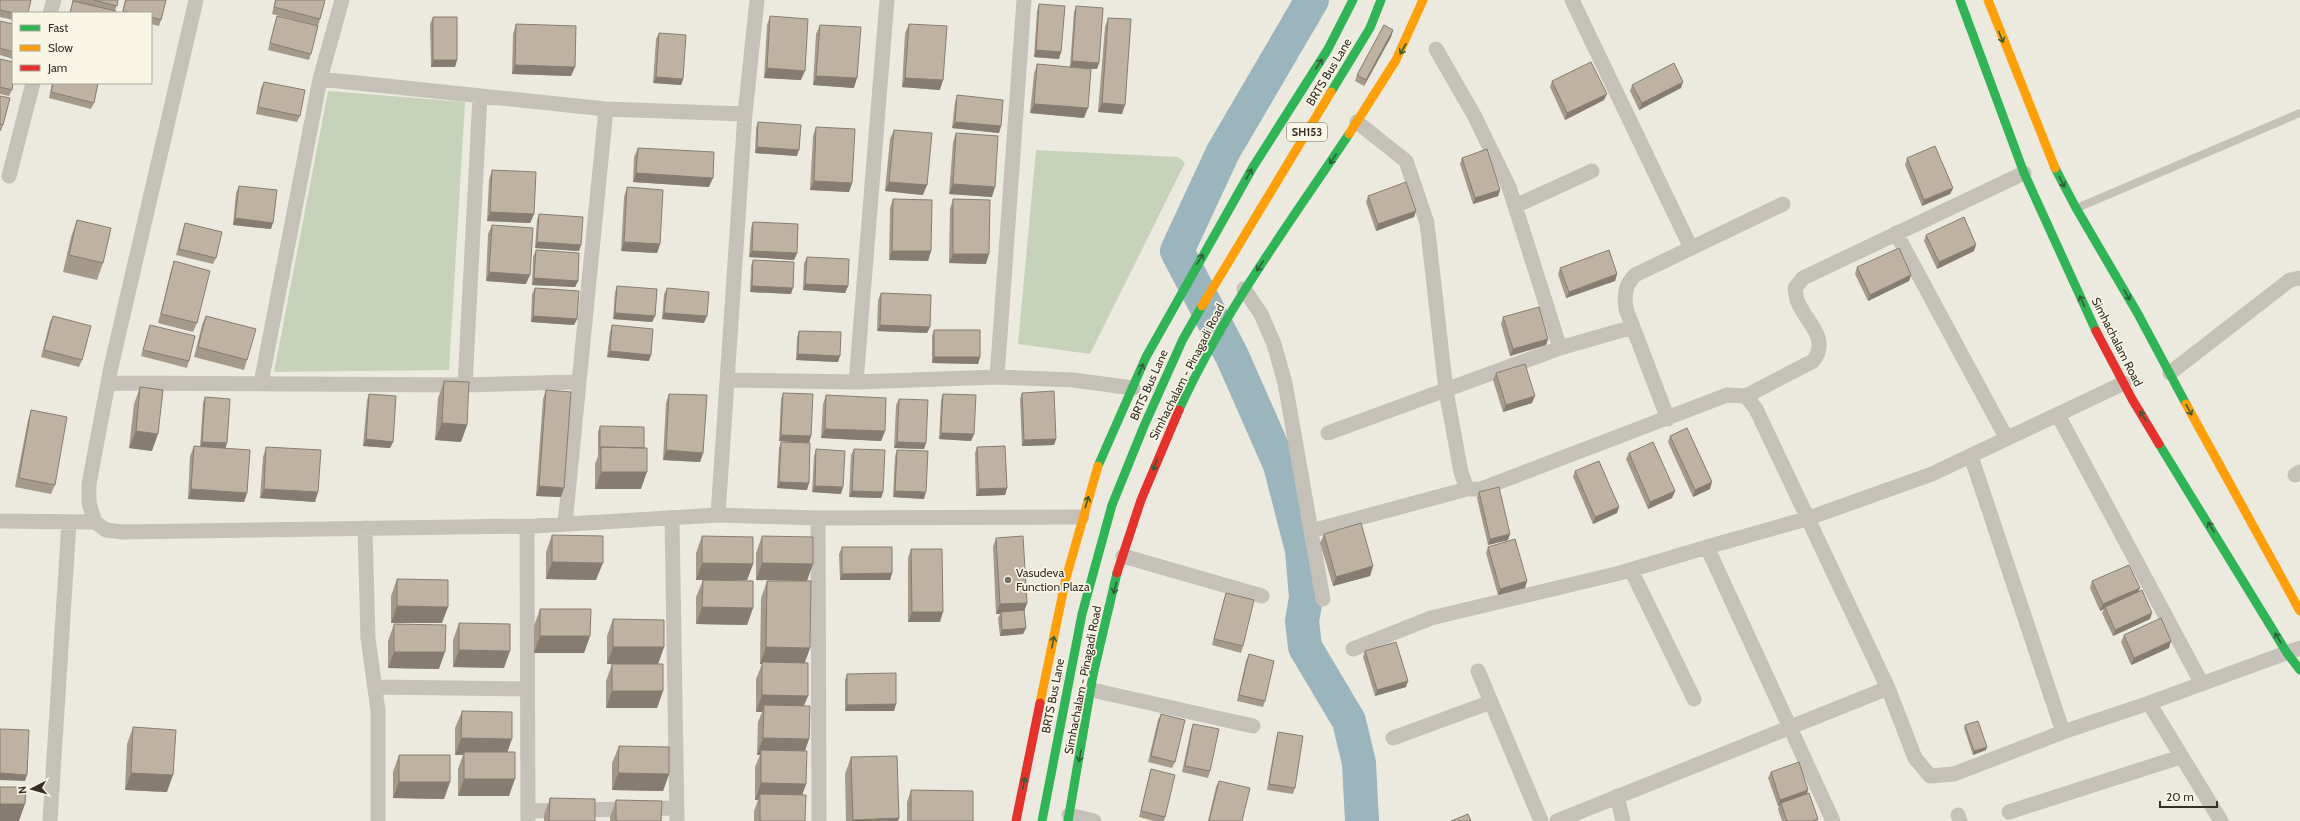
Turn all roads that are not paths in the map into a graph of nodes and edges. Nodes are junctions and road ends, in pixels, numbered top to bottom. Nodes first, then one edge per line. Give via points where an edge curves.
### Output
1 (54, 0) edge
2 (196, 0) edge
3 (342, 0) edge
4 (757, 0) edge
5 (887, 0) edge
6 (1024, 0) edge
7 (1353, 0) edge
8 (1381, 0) edge
9 (1423, 0) edge
10 (1572, 0) edge
11 (1960, 0) edge
12 (1988, 0) edge
13 (50, 12) edge
14 (1436, 49) dead end
15 (320, 78) junction
16 (33, 84) edge
17 (480, 96) junction
18 (606, 109) junction
19 (2300, 113) edge
20 (745, 114) junction
21 (1357, 122) junction
22 (1592, 171) dead end
23 (2027, 171) junction
24 (9, 176) dead end
25 (1783, 204) dead end
26 (1515, 206) junction
27 (2076, 208) junction
28 (1896, 233) junction
29 (1691, 248) junction
30 (2300, 278) edge
31 (1244, 289) junction
32 (1633, 327) junction
33 (1560, 348) junction
34 (2170, 373) junction
35 (996, 377) junction
36 (727, 380) junction
37 (578, 382) junction
38 (856, 382) junction
39 (261, 383) junction
40 (2124, 383) junction
41 (110, 384) junction
42 (465, 385) junction
43 (1133, 388) junction
44 (1446, 391) junction
45 (1746, 396) junction
46 (2058, 415) junction
47 (1668, 419) junction
48 (1328, 433) dead end
49 (2007, 439) junction
50 (1971, 456) junction
51 (1467, 489) junction
52 (718, 515) junction
53 (1082, 517) junction
54 (818, 518) junction
55 (1806, 518) junction
56 (672, 519) junction
57 (0, 521) edge
58 (69, 522) junction
59 (95, 522) junction
60 (565, 524) junction
61 (527, 526) junction
62 (365, 528) junction
63 (1312, 531) junction
64 (1707, 547) junction
65 (1123, 556) junction
66 (1631, 570) junction
67 (1262, 596) dead end
68 (1323, 599) dead end
69 (2300, 611) edge
70 (1353, 649) dead end
71 (2294, 650) edge
72 (2300, 670) edge
73 (1478, 671) dead end
74 (2202, 684) junction
75 (375, 687) junction
76 (1888, 688) junction
77 (527, 689) junction
78 (1092, 690) junction
79 (1694, 699) dead end
80 (1491, 702) junction
81 (2149, 703) junction
82 (1253, 726) dead end
83 (1790, 729) junction
84 (2063, 732) junction
85 (1394, 738) dead end
86 (2180, 757) junction
87 (1617, 796) junction
88 (2009, 812) dead end
89 (677, 815) edge
90 (528, 816) edge
91 (1069, 818) edge
92 (50, 821) edge
93 (378, 821) edge
94 (819, 821) edge
95 (1016, 821) edge
96 (1042, 821) edge
97 (1094, 821) edge
98 (1541, 821) edge
99 (1557, 821) edge
100 (1623, 821) edge
101 (1833, 821) edge
102 (2221, 821) edge

1 - 13 street
2 - 41 street via 111,367
3 - 15 street
4 - 20 street
5 - 38 street
6 - 35 street
43 -> 7 main road via 1181,293 1253,167 1328,50
8 - 96 main road, BRTS Bus Lane / SH153 via 1370,28 1227,261 1183,339 1159,389 1112,505 1079,628
9 -> 21 main road, Simhachalam - Pinagadi Road via 1412,32
10 - 29 street
11 - 23 main road, Simhachalam Road
12 -> 27 main road via 2047,162
14 - 26 street via 1474,115
15 - 17 street
15 - 39 street
16 - 24 street
17 - 18 street
17 - 42 street
18 - 20 street
18 - 37 street
19 - 27 lane
20 - 36 street
21 -> 31 main road, Simhachalam - Pinagadi Road
21 - 44 street via 1406,161 1419,198 1427,223
22 - 26 street
23 - 28 street
40 -> 23 main road, Simhachalam Road via 2092,323
25 - 29 street
26 - 33 street
27 -> 34 main road
28 - 45 street via 1803,278 1795,288 1797,301 1816,333 1820,343 1819,354 1813,361
28 - 49 street
29 - 32 street via 1635,275 1628,282 1624,295
30 - 34 street via 2290,280
31 - 63 street via 1261,314 1274,344 1285,383
31 -> 65 main road, Simhachalam - Pinagadi Road via 1164,440
32 - 33 street
32 - 47 street
33 - 44 street
34 -> 69 main road via 2228,484
35 - 38 street
35 - 43 street via 1073,380
36 - 38 street
36 - 52 street
37 - 42 street
37 - 60 street
39 - 41 street
39 - 42 street
40 - 46 street
71 -> 40 main road, Simhachalam Road
41 - 59 street via 89,484 89,504
53 -> 43 main road via 1096,471
44 - 48 street
44 - 51 street via 1461,472
45 - 47 street via 1727,395
45 - 55 street via 1756,409
46 - 49 street
46 - 74 street
47 - 51 street via 1481,489
49 - 50 street
50 - 55 street via 1932,474
50 - 84 street
51 - 63 street
52 - 54 street
52 - 56 street
53 - 54 street
95 -> 53 main road via 1066,578
54 - 94 street
55 - 64 street
55 - 76 street
56 - 60 street
56 - 89 street
57 - 58 street
58 - 59 street
58 - 92 street
59 - 62 street via 106,530 123,532
60 - 61 street
61 - 62 street
61 - 77 street
62 - 75 street via 368,638
63 - 68 street
64 - 66 street
64 - 83 street
65 - 67 street
65 -> 78 main road, Simhachalam - Pinagadi Road via 1106,619
66 - 70 street via 1431,618
66 - 79 street
71 - 72 main road, Simhachalam Road
71 - 74 street
73 - 80 street
74 - 81 street
75 - 77 street
75 - 93 street via 378,711
76 - 83 street
76 - 84 street via 1915,758 1930,776 1954,774
77 - 90 street
78 - 82 street
78 -> 91 main road, Simhachalam - Pinagadi Road
80 - 85 street
80 - 98 street
81 - 84 street
81 - 86 street
83 - 87 street
83 - 101 street
86 - 88 street
86 - 102 street
87 - 99 street
87 - 100 street
89 - 90 street
91 - 97 street

